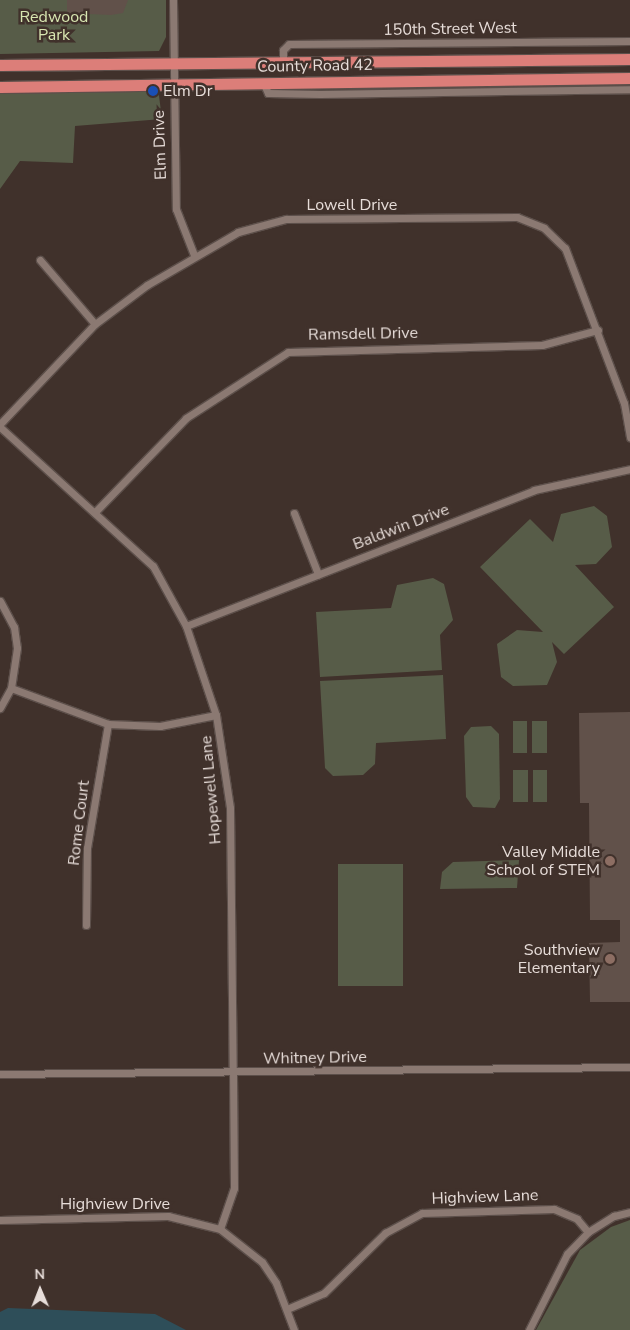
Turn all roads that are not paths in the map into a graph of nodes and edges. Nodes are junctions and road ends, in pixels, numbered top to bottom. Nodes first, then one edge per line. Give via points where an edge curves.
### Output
1 (173, 0) edge
2 (630, 41) edge
3 (630, 59) edge
4 (283, 60) junction
5 (172, 61) junction
6 (0, 65) edge
7 (630, 78) edge
8 (263, 82) junction
9 (172, 84) junction
10 (0, 87) edge
11 (630, 89) edge
12 (194, 255) junction
13 (40, 260) dead end
14 (95, 324) junction
15 (598, 330) junction
16 (0, 425) edge
17 (630, 438) edge
18 (630, 469) edge
19 (96, 511) junction
20 (294, 513) dead end
21 (318, 574) junction
22 (0, 601) edge
23 (186, 626) junction
24 (11, 688) junction
25 (0, 708) edge
26 (216, 715) junction
27 (108, 724) junction
28 (86, 925) dead end
29 (630, 1067) edge
30 (233, 1072) junction
31 (0, 1074) edge
32 (630, 1212) edge
33 (0, 1220) edge
34 (220, 1229) junction
35 (588, 1232) junction
36 (287, 1309) junction
37 (294, 1330) edge
38 (528, 1330) edge

1 - 5 street, Elm Drive
2 - 4 street, 150th Street West via 289,44 283,50
3 - 4 highway, County Road 42
4 - 5 highway, County Road 42
5 - 6 highway, County Road 42
5 - 9 street, Elm Drive
7 - 8 highway, County Road 42
8 - 9 highway, County Road 42
8 - 11 street via 268,93 311,94
9 - 10 highway, County Road 42
9 - 12 street, Elm Drive via 176,209
12 - 14 street, Lowell Drive
12 - 15 street, Lowell Drive via 238,232 286,219 517,217 544,228 565,248
13 - 14 street
14 - 16 street, Lowell Drive
15 - 17 street, Lowell Drive via 624,403
15 - 19 street, Ramsdell Drive via 542,345 288,352 186,418
16 - 19 street, Hopewell Lane
18 - 21 street, Baldwin Drive via 534,490
19 - 23 street, Hopewell Lane via 153,566
20 - 21 street
21 - 23 street, Baldwin Drive
22 - 24 street via 14,627 17,648
23 - 26 street, Hopewell Lane
24 - 25 street
24 - 27 street
26 - 27 street via 160,726
26 - 30 street, Hopewell Lane via 230,808
27 - 28 street, Rome Court via 87,848
29 - 30 street, Whitney Drive
30 - 31 street, Whitney Drive
30 - 34 street, Hopewell Lane via 234,1188
32 - 35 street via 614,1216
33 - 34 street, Highview Drive via 168,1216
34 - 36 street, Highview Drive via 262,1262
35 - 36 street, Highview Lane via 577,1219 554,1209 422,1213 385,1232 324,1293
35 - 38 street via 568,1254
36 - 37 street, Highview Drive

